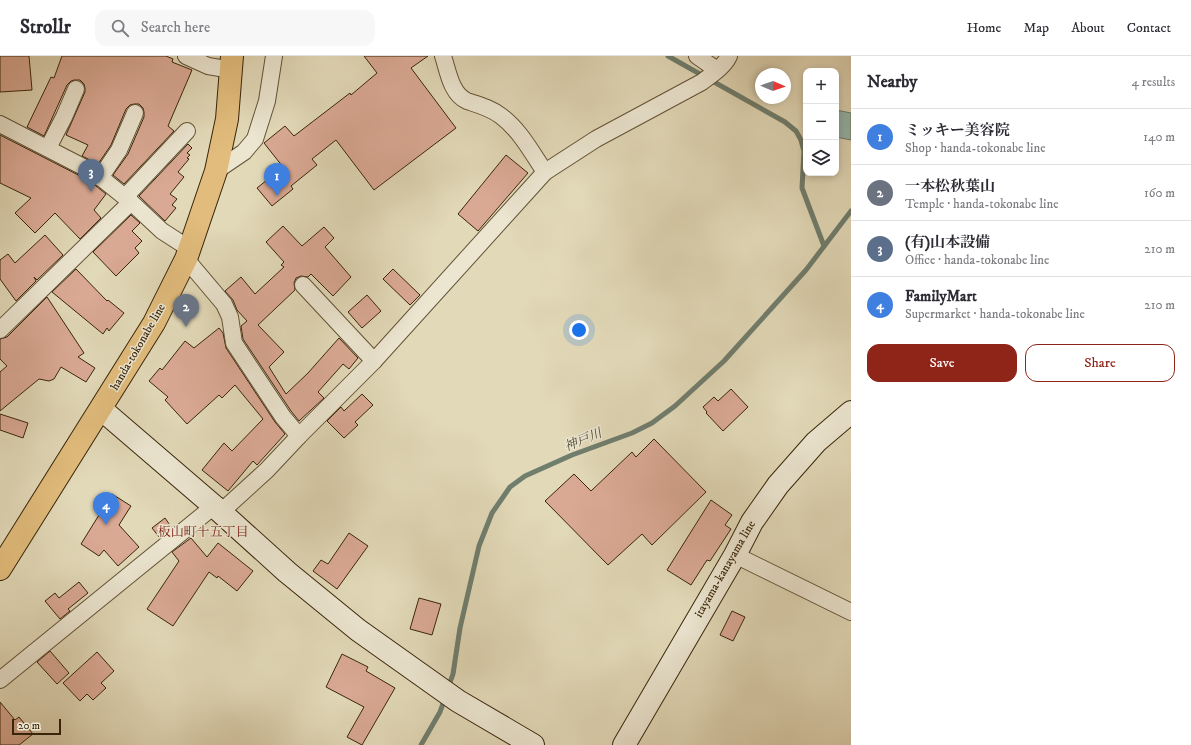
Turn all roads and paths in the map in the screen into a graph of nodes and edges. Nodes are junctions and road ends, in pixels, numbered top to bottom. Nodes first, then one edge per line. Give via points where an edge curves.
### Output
1 (186, 56) edge
2 (274, 56) edge
3 (443, 56) edge
4 (697, 56) edge
5 (729, 56) edge
6 (232, 63) edge
7 (716, 70) junction
8 (76, 89) dead end
9 (136, 113) dead end
10 (0, 124) edge
11 (187, 131) dead end
12 (48, 148) junction
13 (216, 171) junction
14 (545, 172) junction
15 (100, 178) junction
16 (128, 199) junction
17 (188, 254) junction
18 (303, 285) dead end
19 (0, 330) edge
20 (374, 360) junction
21 (101, 409) junction
22 (851, 412) edge
23 (299, 436) junction
24 (218, 509) junction
25 (734, 555) junction
26 (0, 569) edge
27 (851, 612) edge
28 (0, 680) edge
29 (533, 745) edge
30 (624, 745) edge

1 - 6 street via 208,66
2 - 13 street via 267,101 255,139 244,152
3 - 14 street via 457,93 465,100 488,108 501,116 525,142
4 - 7 street
5 - 7 street
6 - 13 main road, handa-tokonabe line via 227,119
7 - 14 street via 702,82 596,139
8 - 12 street
9 - 15 street via 119,150
10 - 12 street
11 - 16 street
12 - 15 street
13 - 17 main road, handa-tokonabe line
14 - 20 street
15 - 16 street
16 - 17 street
16 - 19 street
17 - 21 main road, handa-tokonabe line via 154,322
17 - 23 street via 224,304 230,317 234,343 283,417
18 - 20 street
20 - 23 street
21 - 24 street
21 - 26 main road, handa-tokonabe line
22 - 25 street, itayama-kanayama line via 816,442 778,485 752,522
23 - 24 street via 268,470
24 - 28 street
24 - 29 street via 287,572 358,630 458,701
25 - 27 street
25 - 30 street, itayama-kanayama line

